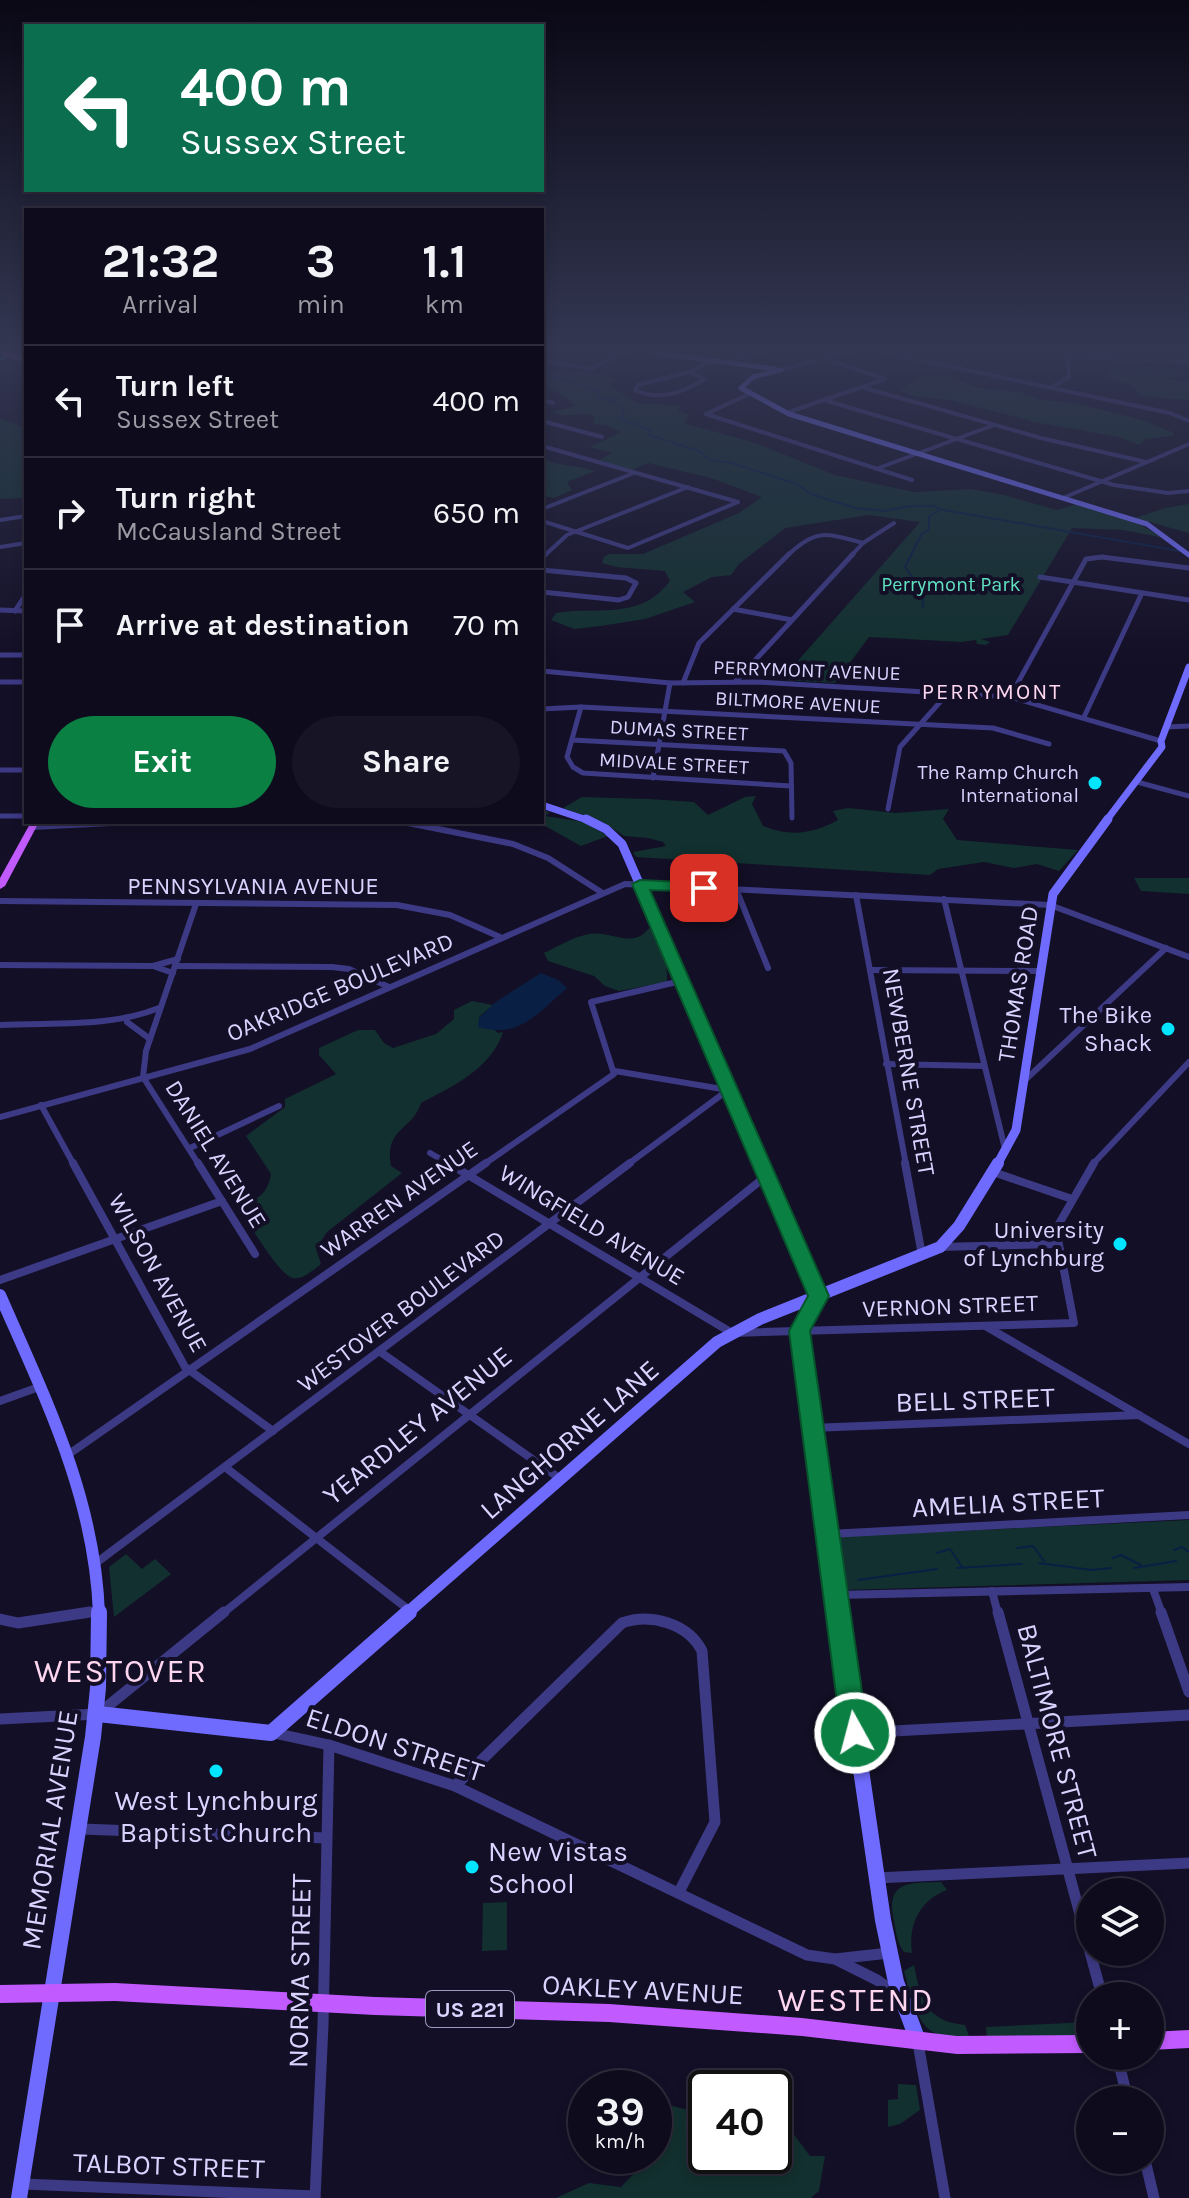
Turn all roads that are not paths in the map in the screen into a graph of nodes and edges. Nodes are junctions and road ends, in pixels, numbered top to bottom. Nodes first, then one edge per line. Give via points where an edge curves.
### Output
1 (572, 455) edge
2 (831, 455) edge
3 (913, 455) edge
4 (922, 455) edge
5 (1011, 455) edge
6 (1115, 455) edge
7 (1164, 455) edge
8 (1146, 462) junction
9 (876, 469) junction
10 (636, 473) junction
11 (912, 480) dead end
12 (1102, 481) junction
13 (688, 487) junction
14 (1189, 491) edge
15 (1063, 498) junction
16 (544, 508) edge
17 (24, 516) edge
18 (0, 520) edge
19 (544, 522) edge
20 (894, 523) dead end
21 (575, 532) junction
22 (24, 543) edge
23 (863, 543) junction
24 (0, 547) edge
25 (1189, 555) edge
26 (544, 556) edge
27 (1189, 568) edge
28 (544, 570) edge
29 (1040, 577) dead end
30 (1073, 582) junction
31 (544, 592) edge
32 (1142, 593) junction
33 (24, 597) edge
34 (1189, 600) edge
35 (733, 609) junction
36 (0, 610) edge
37 (15, 611) junction
38 (24, 611) edge
39 (792, 620) junction
40 (0, 655) edge
41 (24, 655) edge
42 (1189, 667) edge
43 (544, 671) edge
44 (0, 682) edge
45 (24, 682) edge
46 (735, 682) junction
47 (670, 683) junction
48 (683, 683) junction
49 (949, 692) junction
50 (1010, 697) junction
51 (581, 707) junction
52 (544, 709) edge
53 (665, 711) junction
54 (1084, 717) junction
55 (919, 724) junction
56 (1189, 726) edge
57 (1166, 727) junction
58 (572, 740) junction
59 (1161, 741) junction
60 (658, 744) junction
61 (1049, 744) dead end
62 (0, 770) edge
63 (24, 770) edge
64 (653, 778) junction
65 (1137, 782) junction
66 (791, 786) junction
67 (1189, 796) edge
68 (544, 806) edge
69 (888, 809) dead end
70 (0, 816) edge
71 (24, 816) edge
72 (792, 818) dead end
73 (33, 824) edge
74 (416, 824) edge
75 (640, 884) junction
76 (0, 886) edge
77 (736, 889) junction
78 (601, 892) junction
79 (856, 895) junction
80 (944, 899) junction
81 (0, 901) edge
82 (196, 904) junction
83 (1050, 905) junction
84 (500, 937) junction
85 (1166, 948) junction
86 (1189, 957) edge
87 (0, 965) edge
88 (153, 966) junction
89 (175, 966) junction
90 (768, 968) dead end
91 (870, 970) junction
92 (960, 971) junction
93 (1039, 971) junction
94 (681, 981) junction
95 (389, 987) junction
96 (160, 1008) junction
97 (125, 1022) junction
98 (0, 1025) edge
99 (150, 1039) junction
100 (1189, 1062) edge
101 (886, 1064) junction
102 (984, 1066) junction
103 (615, 1071) junction
104 (143, 1077) junction
105 (1023, 1082) junction
106 (728, 1090) junction
107 (41, 1105) junction
108 (279, 1106) dead end
109 (0, 1117) edge
110 (190, 1148) junction
111 (1006, 1151) junction
112 (430, 1153) dead end
113 (993, 1172) junction
114 (469, 1175) junction
115 (766, 1176) junction
116 (1072, 1199) junction
117 (222, 1201) junction
118 (551, 1224) junction
119 (117, 1238) junction
120 (1057, 1244) junction
121 (940, 1247) junction
122 (255, 1254) dead end
123 (922, 1255) junction
124 (640, 1277) junction
125 (0, 1280) edge
126 (0, 1295) edge
127 (819, 1296) junction
128 (985, 1325) junction
129 (800, 1331) junction
130 (732, 1333) junction
131 (379, 1351) junction
132 (189, 1370) junction
133 (39, 1387) junction
134 (0, 1401) edge
135 (468, 1415) junction
136 (1139, 1415) junction
137 (812, 1428) junction
138 (273, 1431) junction
139 (1189, 1444) edge
140 (69, 1454) junction
141 (225, 1467) junction
142 (559, 1478) junction
143 (1189, 1515) edge
144 (829, 1534) junction
145 (316, 1537) junction
146 (96, 1563) junction
147 (1189, 1587) edge
148 (1153, 1589) junction
149 (992, 1591) junction
150 (836, 1595) junction
151 (101, 1610) junction
152 (409, 1610) junction
153 (0, 1619) edge
154 (1189, 1692) edge
155 (98, 1714) junction
156 (1189, 1715) edge
157 (0, 1719) edge
158 (1028, 1724) junction
159 (271, 1733) junction
160 (855, 1733) junction
161 (329, 1745) junction
162 (455, 1786) junction
163 (81, 1829) junction
164 (326, 1838) junction
165 (1189, 1863) edge
166 (1068, 1869) junction
167 (875, 1878) junction
168 (679, 1892) junction
169 (1076, 1899) edge
170 (889, 1953) junction
171 (835, 1959) junction
172 (51, 1992) junction
173 (0, 1994) edge
174 (902, 1998) junction
175 (322, 2004) junction
176 (1189, 2039) edge
177 (1164, 2040) edge
178 (918, 2041) junction
179 (1076, 2044) edge
180 (1148, 2174) edge
181 (20, 2191) edge
182 (315, 2197) edge
183 (945, 2198) edge
184 (1154, 2198) edge

1 - 10 street
2 - 9 street
3 - 9 street
4 - 15 street
5 - 12 street
6 - 8 street
7 - 8 street
8 - 12 street
9 - 11 street
10 - 13 street
10 - 16 street
12 - 14 street via 1168,493
12 - 15 street
13 - 21 street
13 - 21 street via 738,502 627,548
15 - 25 street via 1147,524
17 - 18 street
19 - 21 street
20 - 23 street
21 - 26 street
22 - 24 street
23 - 35 street via 831,534 805,538
23 - 39 street
27 - 30 street via 1093,557 1086,559
28 - 31 street via 636,583 628,597 619,600
29 - 30 street
30 - 32 street
30 - 50 street
32 - 34 street
32 - 54 street
33 - 37 street
35 - 39 street
35 - 48 street via 699,643
36 - 37 street
37 - 38 street
39 - 46 street
40 - 41 street
42 - 57 street, THOMAS ROAD
43 - 47 street, PERRYMONT AVENUE
44 - 45 street
46 - 48 street, PERRYMONT AVENUE
46 - 49 street, PERRYMONT AVENUE
47 - 48 street, PERRYMONT AVENUE
47 - 53 street
49 - 50 street, PERRYMONT AVENUE
49 - 55 street
50 - 54 street, PERRYMONT AVENUE
51 - 52 street, BILTMORE AVENUE
51 - 53 street, BILTMORE AVENUE
51 - 58 street, MIDVALE STREET
53 - 55 street, BILTMORE AVENUE
53 - 60 street
54 - 59 street, PERRYMONT AVENUE
55 - 61 street, BILTMORE AVENUE via 1000,728
55 - 69 street via 900,747
56 - 57 street
57 - 59 street, THOMAS ROAD
58 - 60 street, DUMAS STREET
58 - 64 street, MIDVALE STREET via 567,757 579,771
59 - 65 street, THOMAS ROAD
60 - 64 street
60 - 66 street, DUMAS STREET via 784,751 791,763
62 - 63 street
64 - 66 street, MIDVALE STREET
65 - 67 street
65 - 83 street, THOMAS ROAD via 1061,880
66 - 72 street
68 - 75 street via 610,831 622,844
70 - 71 street
73 - 76 main road
74 - 78 street via 515,844
75 - 77 street, OAKRIDGE BOULEVARD
75 - 78 street, OAKRIDGE BOULEVARD
75 - 94 street
77 - 79 street, OAKRIDGE BOULEVARD
77 - 90 street
78 - 84 street, OAKRIDGE BOULEVARD
79 - 80 street, OAKRIDGE BOULEVARD
79 - 91 street, NEWBERNE STREET
80 - 83 street, OAKRIDGE BOULEVARD
80 - 92 street
81 - 82 street, PENNSYLVANIA AVENUE
82 - 84 street, PENNSYLVANIA AVENUE via 427,908 469,920
82 - 89 street
83 - 85 street, OAKRIDGE BOULEVARD
83 - 93 street, THOMAS ROAD
84 - 95 street, OAKRIDGE BOULEVARD
85 - 86 street, OAKRIDGE BOULEVARD
85 - 105 street
87 - 88 street
88 - 89 street
88 - 89 street
89 - 95 street via 332,967
89 - 96 street
91 - 92 street
91 - 101 street, NEWBERNE STREET
92 - 93 street
92 - 102 street
93 - 105 street, THOMAS ROAD
94 - 103 street via 591,1002
94 - 106 street
95 - 104 street, OAKRIDGE BOULEVARD via 250,1049
96 - 97 street
96 - 99 street
97 - 98 street
97 - 99 street
99 - 104 street
100 - 116 street via 1095,1161
101 - 102 street
101 - 123 street, NEWBERNE STREET
102 - 111 street
103 - 106 street
103 - 114 street, WARREN AVENUE
104 - 107 street, OAKRIDGE BOULEVARD
104 - 110 street, DANIEL AVENUE
105 - 111 street, THOMAS ROAD via 1016,1130
106 - 115 street
106 - 118 street, WESTOVER BOULEVARD
107 - 109 street, OAKRIDGE BOULEVARD
107 - 119 street, WILSON AVENUE
108 - 110 street
110 - 117 street, DANIEL AVENUE
111 - 113 street, THOMAS ROAD
112 - 114 street, WINGFIELD AVENUE
113 - 116 street
113 - 121 street, THOMAS ROAD
114 - 118 street, WINGFIELD AVENUE
114 - 132 street, WARREN AVENUE
115 - 124 street, YEARDLEY AVENUE
115 - 127 street
116 - 120 street via 1056,1229
117 - 119 street
117 - 122 street, DANIEL AVENUE
118 - 124 street, WINGFIELD AVENUE
118 - 131 street, WESTOVER BOULEVARD
119 - 125 street
119 - 132 street, WILSON AVENUE
120 - 121 street
120 - 128 street, VERNON STREET via 1074,1323
121 - 123 street, LANGHORNE LANE
123 - 127 street, LANGHORNE LANE
124 - 130 street, WINGFIELD AVENUE
124 - 135 street, YEARDLEY AVENUE
126 - 133 street, MEMORIAL AVENUE
127 - 129 street
127 - 130 street, LANGHORNE LANE
128 - 129 street, VERNON STREET
128 - 136 street
129 - 130 street, VERNON STREET
129 - 137 street
130 - 142 street, LANGHORNE LANE
131 - 135 street
131 - 138 street, WESTOVER BOULEVARD
132 - 138 street, WILSON AVENUE
132 - 140 street, WARREN AVENUE
133 - 134 street
133 - 140 street, MEMORIAL AVENUE
135 - 142 street
135 - 145 street, YEARDLEY AVENUE
136 - 137 street, BELL STREET
136 - 139 street
137 - 144 street
138 - 141 street, WESTOVER BOULEVARD
140 - 146 street, MEMORIAL AVENUE
141 - 145 street
141 - 146 street, WESTOVER BOULEVARD
142 - 152 street, LANGHORNE LANE
143 - 144 street, AMELIA STREET
144 - 150 street
145 - 152 street
145 - 155 street, YEARDLEY AVENUE
146 - 151 street, MEMORIAL AVENUE
147 - 148 street
148 - 149 street
148 - 154 street
149 - 150 street
149 - 158 street, BALTIMORE STREET
150 - 160 street
151 - 153 street via 18,1623
151 - 155 street, MEMORIAL AVENUE
152 - 159 street, LANGHORNE LANE
155 - 157 street, ELDON STREET
155 - 159 street, ELDON STREET
155 - 163 street, MEMORIAL AVENUE
156 - 158 street
158 - 160 street
158 - 166 street, BALTIMORE STREET
159 - 161 street, ELDON STREET
160 - 167 street
161 - 162 street, ELDON STREET
161 - 164 street, NORMA STREET
162 - 168 street, ELDON STREET
162 - 168 street via 627,1620 643,1618 685,1630 702,1651 715,1822
163 - 164 street
163 - 172 street, MEMORIAL AVENUE
164 - 175 street, NORMA STREET
165 - 166 street
166 - 167 street
166 - 169 street, BALTIMORE STREET
167 - 170 street
168 - 171 street, ELDON STREET via 807,1955
170 - 171 street, ELDON STREET
170 - 174 street
171 - 174 street, ELDON STREET
172 - 173 main road, OAKLEY AVENUE / US 221
172 - 175 main road, OAKLEY AVENUE / US 221
172 - 181 street, MEMORIAL AVENUE
174 - 178 street
175 - 178 main road, OAKLEY AVENUE / US 221 via 609,2013
175 - 182 street, NORMA STREET
176 - 177 main road
178 - 179 main road, OAKLEY AVENUE / US 221
178 - 183 street
180 - 184 street
181 - 182 street, TALBOT STREET

